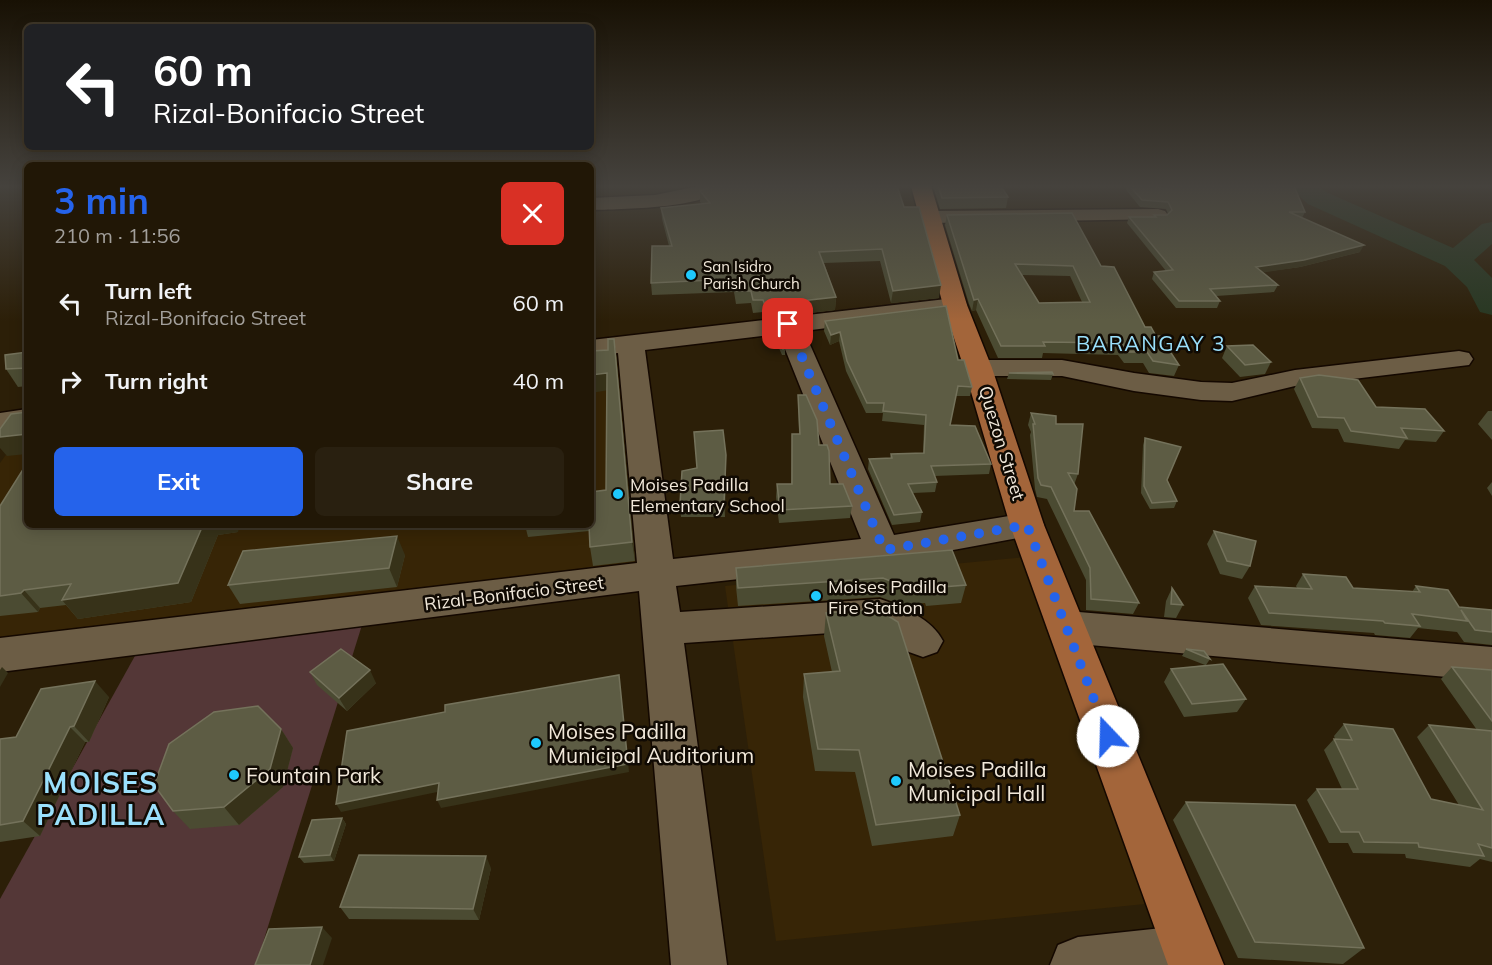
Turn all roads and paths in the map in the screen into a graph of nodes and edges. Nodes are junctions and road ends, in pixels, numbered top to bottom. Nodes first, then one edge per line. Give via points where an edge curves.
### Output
1 (934, 231) edge
2 (956, 305) junction
3 (788, 324) junction
4 (631, 344) junction
5 (594, 348) edge
6 (1459, 359) dead end
7 (978, 368) junction
8 (1027, 525) junction
9 (884, 550) junction
10 (655, 575) junction
11 (1067, 627) junction
12 (661, 629) junction
13 (923, 641) dead end
14 (0, 656) edge
15 (1492, 664) edge
16 (1193, 958) edge
17 (699, 965) edge
18 (1078, 965) edge

1 - 2 main road, Quezon Street
2 - 3 street
2 - 7 main road, Quezon Street
3 - 4 street
3 - 9 street
4 - 5 street
4 - 10 street
6 - 7 street via 1295,378 1232,392 1134,382 1062,368
7 - 8 main road, Quezon Street
8 - 9 street, Rizal-Bonifacio Street
8 - 11 main road, Quezon Street
9 - 10 street, Rizal-Bonifacio Street
10 - 12 street
10 - 14 street, Rizal-Bonifacio Street
11 - 15 street
11 - 16 main road, Quezon Street
12 - 13 street via 880,614
12 - 17 street
16 - 18 street

